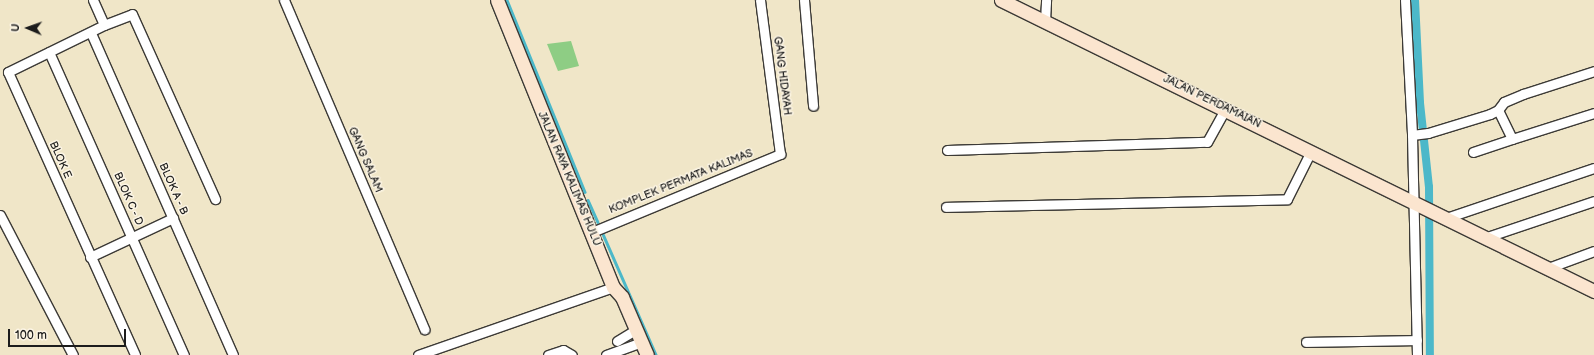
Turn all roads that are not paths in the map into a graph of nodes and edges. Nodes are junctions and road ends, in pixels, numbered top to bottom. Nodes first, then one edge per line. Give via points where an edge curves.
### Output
1 (93, 0) edge
2 (284, 0) edge
3 (497, 0) edge
4 (760, 0) edge
5 (804, 0) edge
6 (1001, 0) edge
7 (1046, 0) edge
8 (1405, 0) edge
9 (1044, 21) junction
10 (104, 25) junction
11 (91, 33) junction
12 (49, 52) junction
13 (1594, 71) edge
14 (813, 106) dead end
15 (1225, 109) junction
16 (1498, 110) junction
17 (1594, 113) edge
18 (1420, 134) junction
19 (1512, 139) junction
20 (948, 150) dead end
21 (1311, 151) junction
22 (1474, 152) dead end
23 (780, 154) joint
24 (1594, 168) edge
25 (215, 199) dead end
26 (1594, 201) edge
27 (1423, 206) junction
28 (946, 207) dead end
29 (0, 215) edge
30 (173, 218) junction
31 (1446, 218) junction
32 (592, 232) junction
33 (1487, 237) junction
34 (132, 238) junction
35 (1594, 251) edge
36 (90, 257) junction
37 (1548, 268) junction
38 (614, 287) junction
39 (1594, 291) edge
40 (424, 329) dead end
41 (637, 329) junction
42 (617, 340) dead end
43 (1417, 340) junction
44 (642, 342) junction
45 (1306, 342) dead end
46 (73, 355) edge
47 (135, 355) edge
48 (184, 355) edge
49 (233, 355) edge
50 (418, 355) edge
51 (548, 355) edge
52 (572, 355) edge
53 (606, 355) edge
54 (647, 355) edge
55 (1417, 355) edge

1 - 10 street
2 - 40 street, GANG SALAM
3 - 32 street, JALAN RAYA KALIMAS HULU
4 - 23 street, GANG HIDAYAH
5 - 14 street
6 - 9 street, JALAN PERDAMAIAN
7 - 9 street
8 - 18 street
9 - 15 street, JALAN PERDAMAIAN
10 - 11 street
10 - 25 street via 132,14
11 - 12 street
11 - 30 street, BLOK A - B
12 - 34 street, BLOK C - D
12 - 36 street, BLOK E via 11,70 8,74
13 - 16 street via 1523,94 1504,102
15 - 20 street via 1207,142
15 - 21 street, JALAN PERDAMAIAN
16 - 18 street
16 - 19 street
17 - 19 street
18 - 27 street
19 - 22 street
21 - 27 street, JALAN PERDAMAIAN
21 - 28 street via 1288,199
23 - 32 street, KOMPLEK PERMATA KALIMAS
24 - 31 street
26 - 33 street
27 - 31 street, JALAN PERDAMAIAN
27 - 43 street
29 - 46 street
30 - 34 street
30 - 49 street, BLOK A - B
31 - 33 street, JALAN PERDAMAIAN
32 - 38 street, JALAN RAYA KALIMAS HULU
33 - 37 street, JALAN PERDAMAIAN
34 - 36 street
34 - 48 street, BLOK C - D
35 - 37 street
36 - 47 street, BLOK E
37 - 39 street, JALAN PERDAMAIAN
38 - 41 street, JALAN RAYA KALIMAS HULU via 622,297
38 - 50 street
41 - 42 street
41 - 44 street, JALAN RAYA KALIMAS HULU
43 - 45 street
43 - 55 street
44 - 53 street
44 - 54 street, JALAN RAYA KALIMAS HULU
51 - 52 street via 563,350

